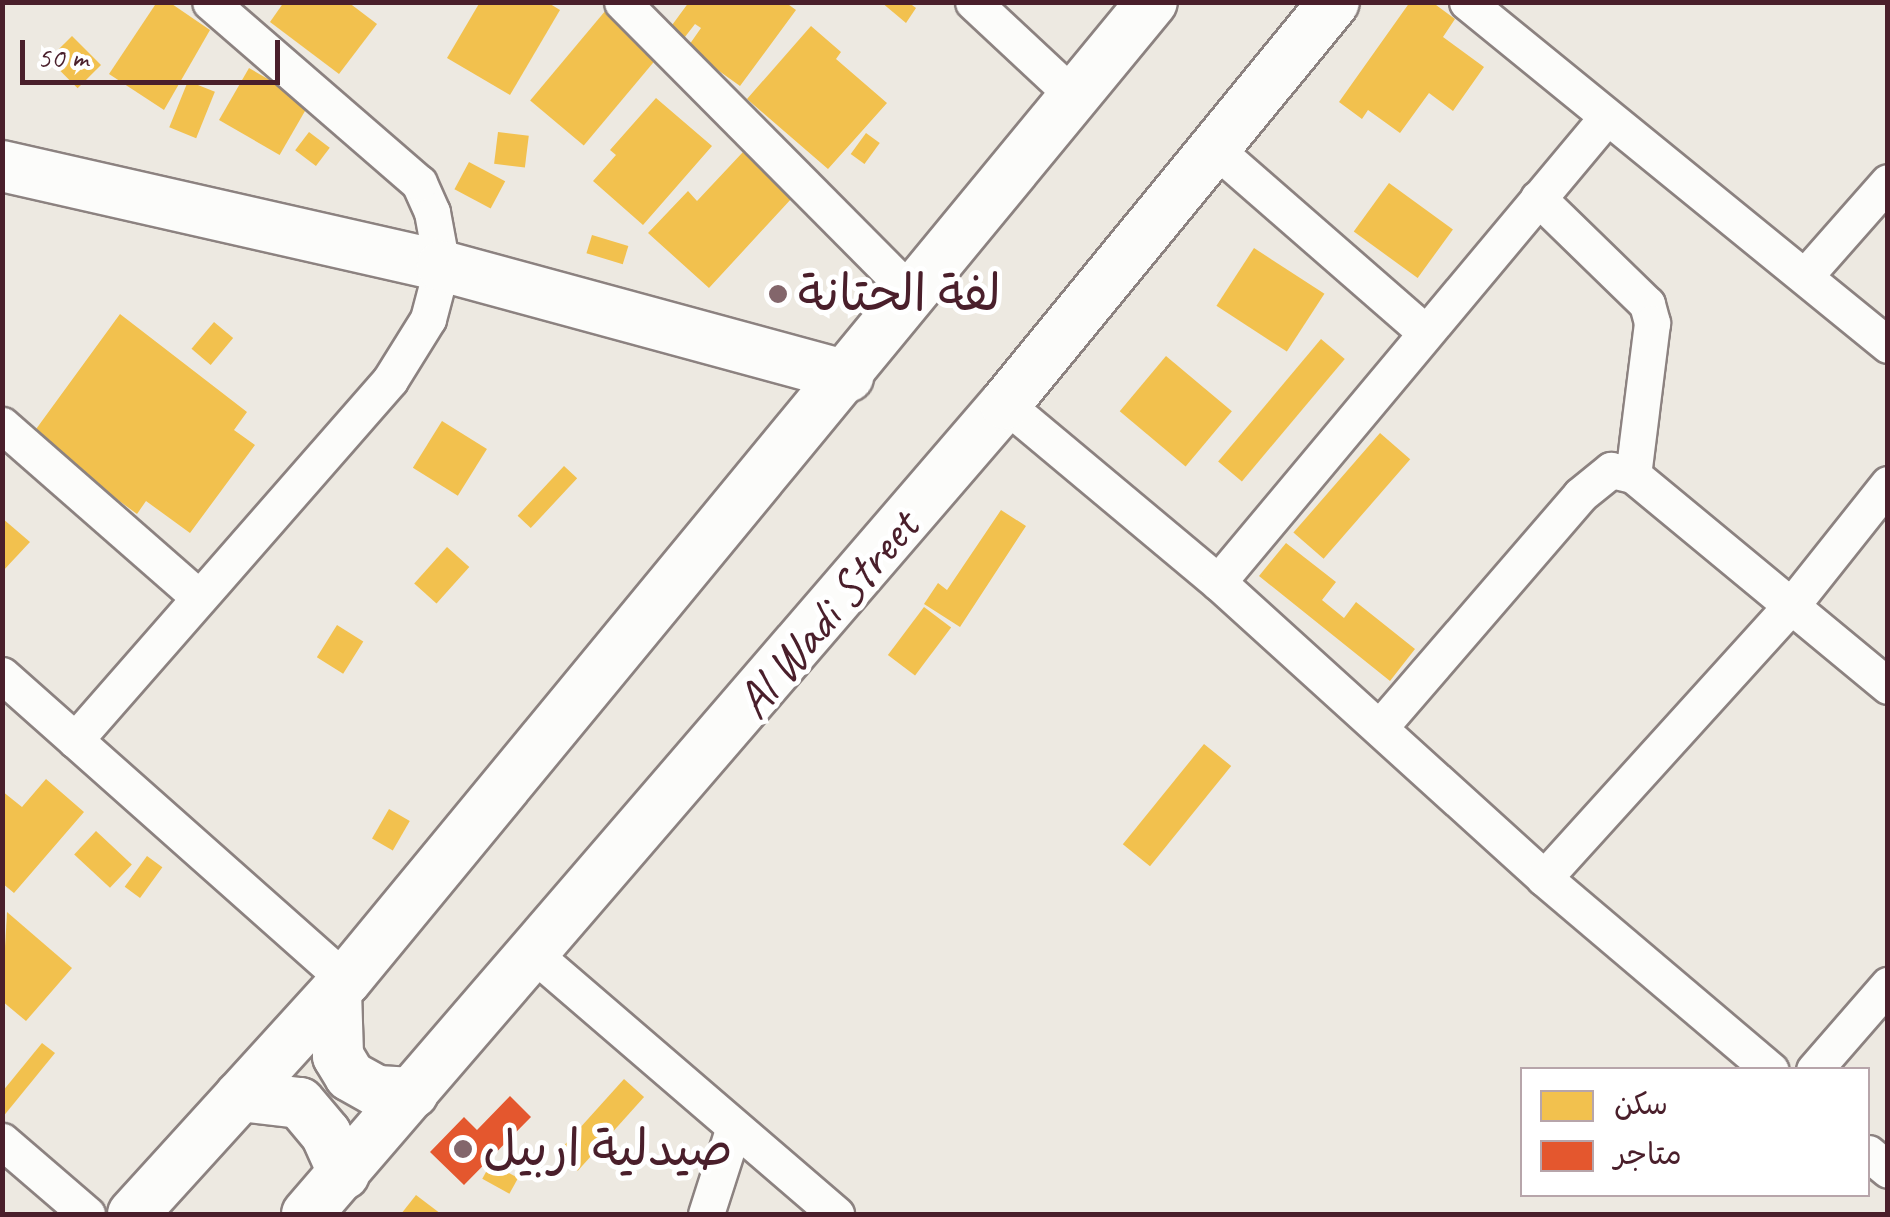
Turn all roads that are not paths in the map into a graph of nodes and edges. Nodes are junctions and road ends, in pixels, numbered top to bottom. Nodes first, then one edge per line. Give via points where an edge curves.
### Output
1 (210, 2) edge
2 (622, 2) edge
3 (973, 2) edge
4 (1152, 2) edge
5 (1334, 2) edge
6 (1466, 2) edge
7 (1074, 97) junction
8 (1606, 118) junction
9 (1214, 148) junction
10 (2, 166) edge
11 (1888, 182) edge
12 (1538, 198) junction
13 (442, 266) junction
14 (1804, 276) junction
15 (914, 297) junction
16 (1424, 331) junction
17 (1888, 346) edge
18 (848, 376) junction
19 (1006, 404) junction
20 (2, 425) edge
21 (1633, 475) junction
22 (1888, 484) edge
23 (1218, 582) junction
24 (197, 596) junction
25 (1790, 606) junction
26 (2, 675) edge
27 (1888, 686) edge
28 (1380, 727) junction
29 (76, 740) junction
30 (1544, 878) junction
31 (536, 956) junction
32 (1888, 985) edge
33 (341, 986) junction
34 (1766, 1067) edge
35 (1817, 1067) edge
36 (413, 1092) junction
37 (240, 1096) junction
38 (734, 1127) junction
39 (2, 1141) edge
40 (344, 1174) junction
41 (87, 1214) edge
42 (133, 1214) edge
43 (307, 1214) edge
44 (706, 1214) edge
45 (836, 1214) edge

1 - 13 street via 419,184 436,224
2 - 15 street
3 - 7 street
4 - 7 main road
5 - 9 main road, Al Wadi Street
6 - 8 street
7 - 15 main road
8 - 12 street
8 - 14 street
9 - 16 street
9 - 19 main road, Al Wadi Street
10 - 13 main road
11 - 14 street
12 - 16 street
12 - 21 street via 1647,304 1652,323
13 - 18 main road
13 - 24 street via 428,319 390,380
14 - 17 street
15 - 18 main road
16 - 23 street
18 - 33 main road
19 - 23 street
19 - 31 main road, Al Wadi Street
20 - 24 street
21 - 25 street
21 - 28 street via 1604,472 1580,495
22 - 25 street
23 - 28 street
24 - 29 street
25 - 27 street
25 - 30 street
26 - 29 street
28 - 30 street
29 - 33 street
30 - 34 street
31 - 36 main road, Al Wadi Street
31 - 38 street
32 - 35 street
33 - 36 main road via 338,1056 350,1076 377,1091
33 - 37 main road
36 - 40 main road, Al Wadi Street
37 - 40 main road via 300,1104 326,1134
37 - 42 main road
38 - 44 street
38 - 45 street
39 - 41 street
40 - 43 main road, Al Wadi Street

